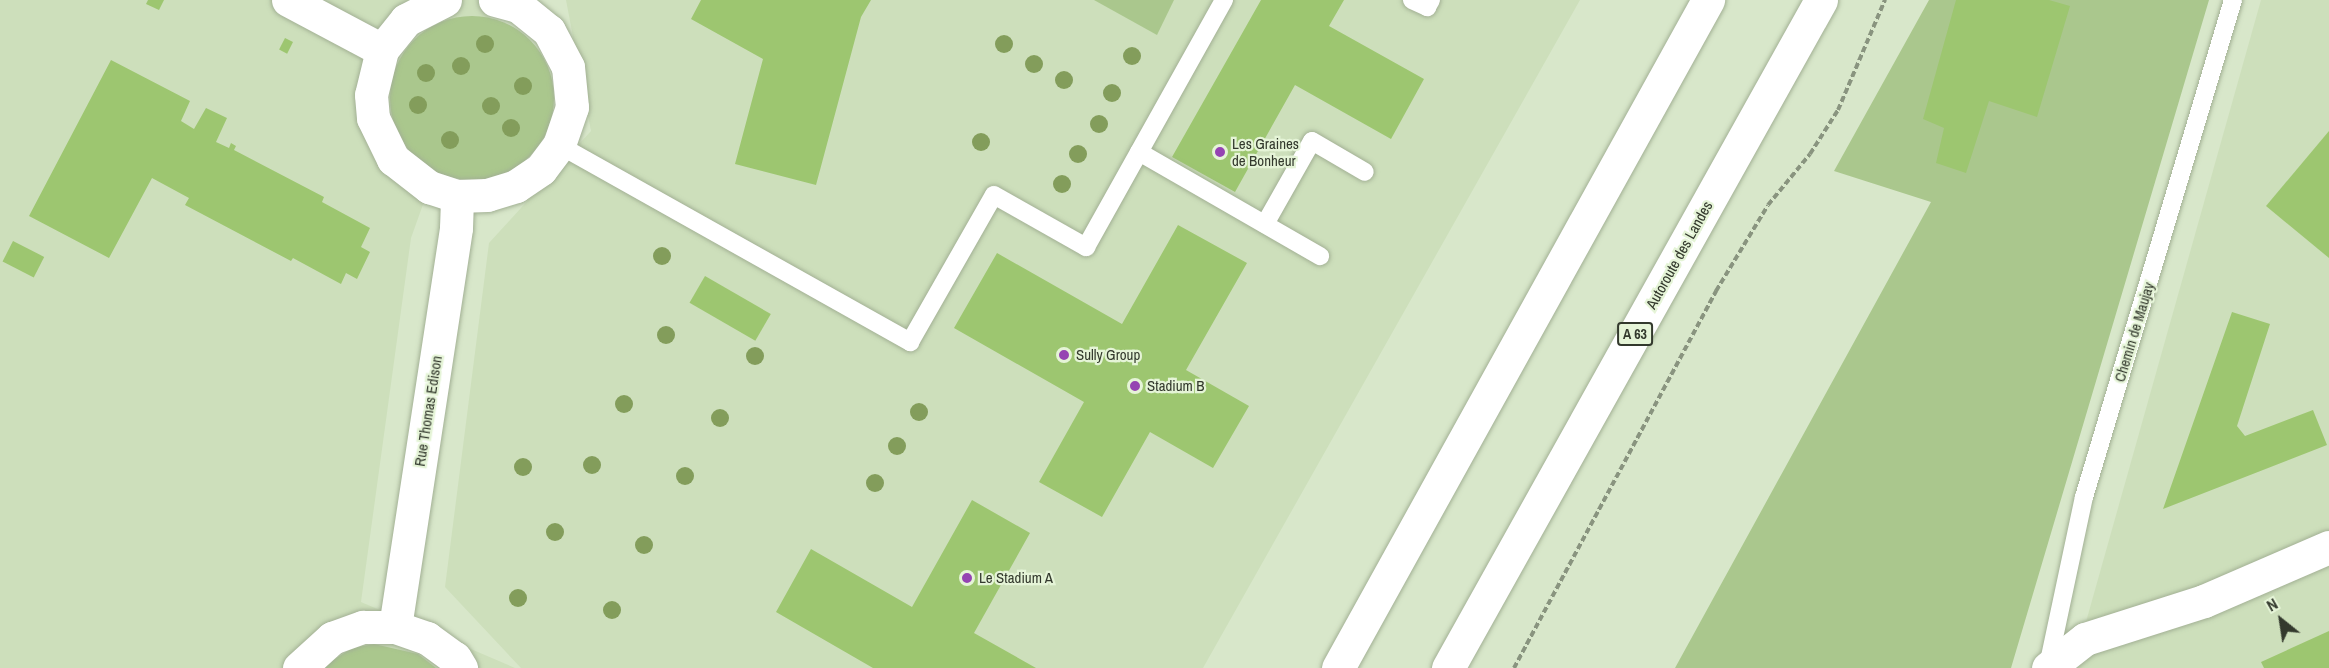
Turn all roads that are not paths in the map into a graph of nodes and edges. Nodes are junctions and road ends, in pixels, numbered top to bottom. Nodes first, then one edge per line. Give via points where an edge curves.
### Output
1 (288, 0) edge
2 (445, 0) edge
3 (1224, 0) edge
4 (1412, 0) edge
5 (1431, 0) edge
6 (1708, 0) edge
7 (1821, 0) edge
8 (2233, 0) edge
9 (511, 2) edge
10 (382, 50) junction
11 (559, 145) junction
12 (1139, 152) junction
13 (1365, 172) dead end
14 (456, 196) junction
15 (1265, 224) junction
16 (1320, 256) dead end
17 (2329, 547) edge
18 (395, 627) junction
19 (299, 668) edge
20 (461, 668) edge
21 (1338, 668) edge
22 (1448, 668) edge
23 (2048, 668) edge

1 - 10 main road
2 - 10 main road via 406,20
3 - 12 lane
4 - 5 lane via 1427,7
6 - 21 main road
7 - 22 main road, Autoroute des Landes / A 63
8 - 23 lane, Chemin de Maujay via 2084,497
9 - 11 main road via 549,31 568,67 572,107
10 - 14 main road via 371,95 381,140 410,175 429,187
11 - 12 lane via 910,342 994,195 1086,247
11 - 14 main road via 541,169 516,186 487,195
12 - 15 lane
13 - 15 lane via 1312,141
14 - 18 main road, Rue Thomas Edison via 456,228
15 - 16 lane
17 - 23 main road via 2204,601 2085,639
18 - 19 main road via 363,627 332,638
18 - 20 main road via 427,638

